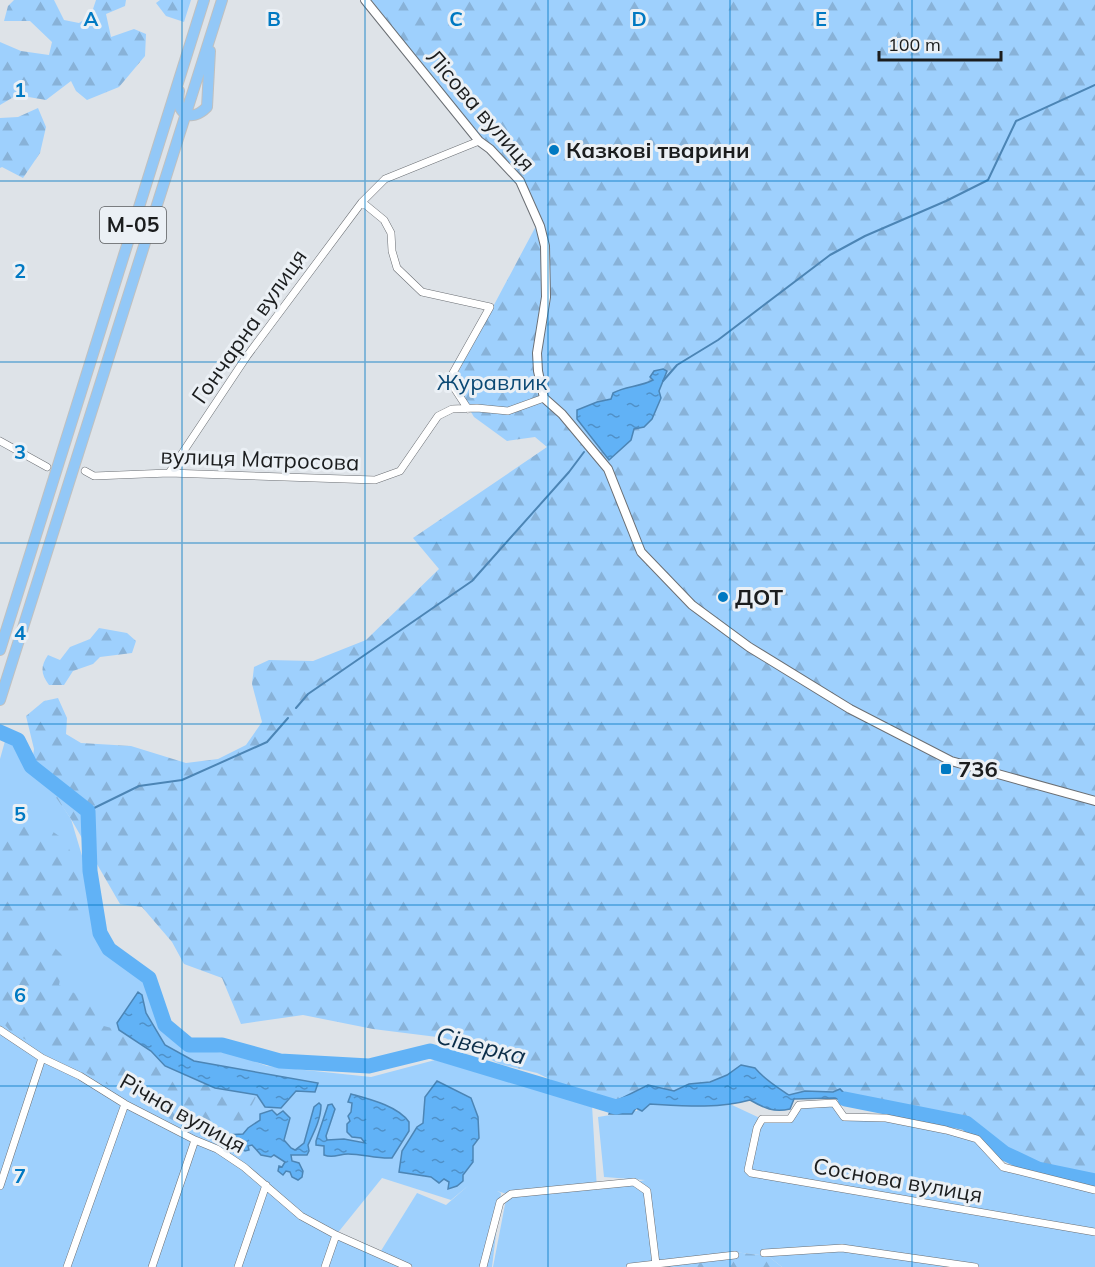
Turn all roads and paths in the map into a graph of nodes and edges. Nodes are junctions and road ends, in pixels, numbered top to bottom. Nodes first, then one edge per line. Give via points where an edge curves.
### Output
1 (204, 0) edge
2 (222, 0) edge
3 (365, 0) edge
4 (211, 37) junction
5 (190, 44) junction
6 (187, 115) junction
7 (479, 141) junction
8 (362, 202) junction
9 (544, 398) junction
10 (468, 409) junction
11 (0, 441) edge
12 (47, 467) dead end
13 (85, 471) dead end
14 (169, 473) junction
15 (0, 650) edge
16 (1, 697) edge
17 (1095, 801) edge
18 (0, 1030) edge
19 (42, 1058) junction
20 (125, 1104) junction
21 (195, 1140) junction
22 (266, 1185) junction
23 (0, 1186) edge
24 (1095, 1190) edge
25 (1095, 1232) edge
26 (336, 1235) junction
27 (764, 1253) dead end
28 (735, 1255) dead end
29 (656, 1264) junction
30 (67, 1267) edge
31 (152, 1267) edge
32 (238, 1267) edge
33 (325, 1267) edge
34 (408, 1267) edge
35 (483, 1267) edge
36 (630, 1267) edge
37 (975, 1267) edge

1 - 5 highway, М-05
2 - 4 highway, М-05
3 - 7 street, Лісова вулиця
4 - 6 highway, М-05
4 - 6 highway via 207,107
5 - 6 highway via 178,97 181,112
5 - 15 highway, М-05
6 - 16 highway, М-05
7 - 8 street, Гончарна вулиця via 385,179
7 - 9 street, Лісова вулиця via 520,181 540,226 545,246 546,297 537,352
8 - 10 street via 384,220 391,233 397,268 422,292 490,307 449,380
8 - 14 street, Гончарна вулиця via 246,356
9 - 10 street, вулиця Матросова via 508,411
9 - 17 street via 608,470 641,552 692,605 740,641 850,709 951,761
10 - 14 street, вулиця Матросова via 453,409 438,416 400,471 375,480
11 - 12 street
13 - 14 street, вулиця Матросова via 94,476
18 - 19 street, Річна вулиця
19 - 20 street, Річна вулиця
19 - 23 street
20 - 21 street, Річна вулиця
20 - 30 street
21 - 22 street, Річна вулиця via 217,1149
21 - 31 street
22 - 26 street, Річна вулиця via 301,1216
22 - 32 street
24 - 25 street, Соснова вулиця via 1004,1167 977,1139 886,1118 844,1117 834,1103 799,1105 790,1119 762,1119 748,1170
26 - 33 street
26 - 34 street, Річна вулиця
27 - 37 street via 842,1248
28 - 29 street
29 - 35 street via 647,1191 634,1182 511,1194 500,1203
29 - 36 street

